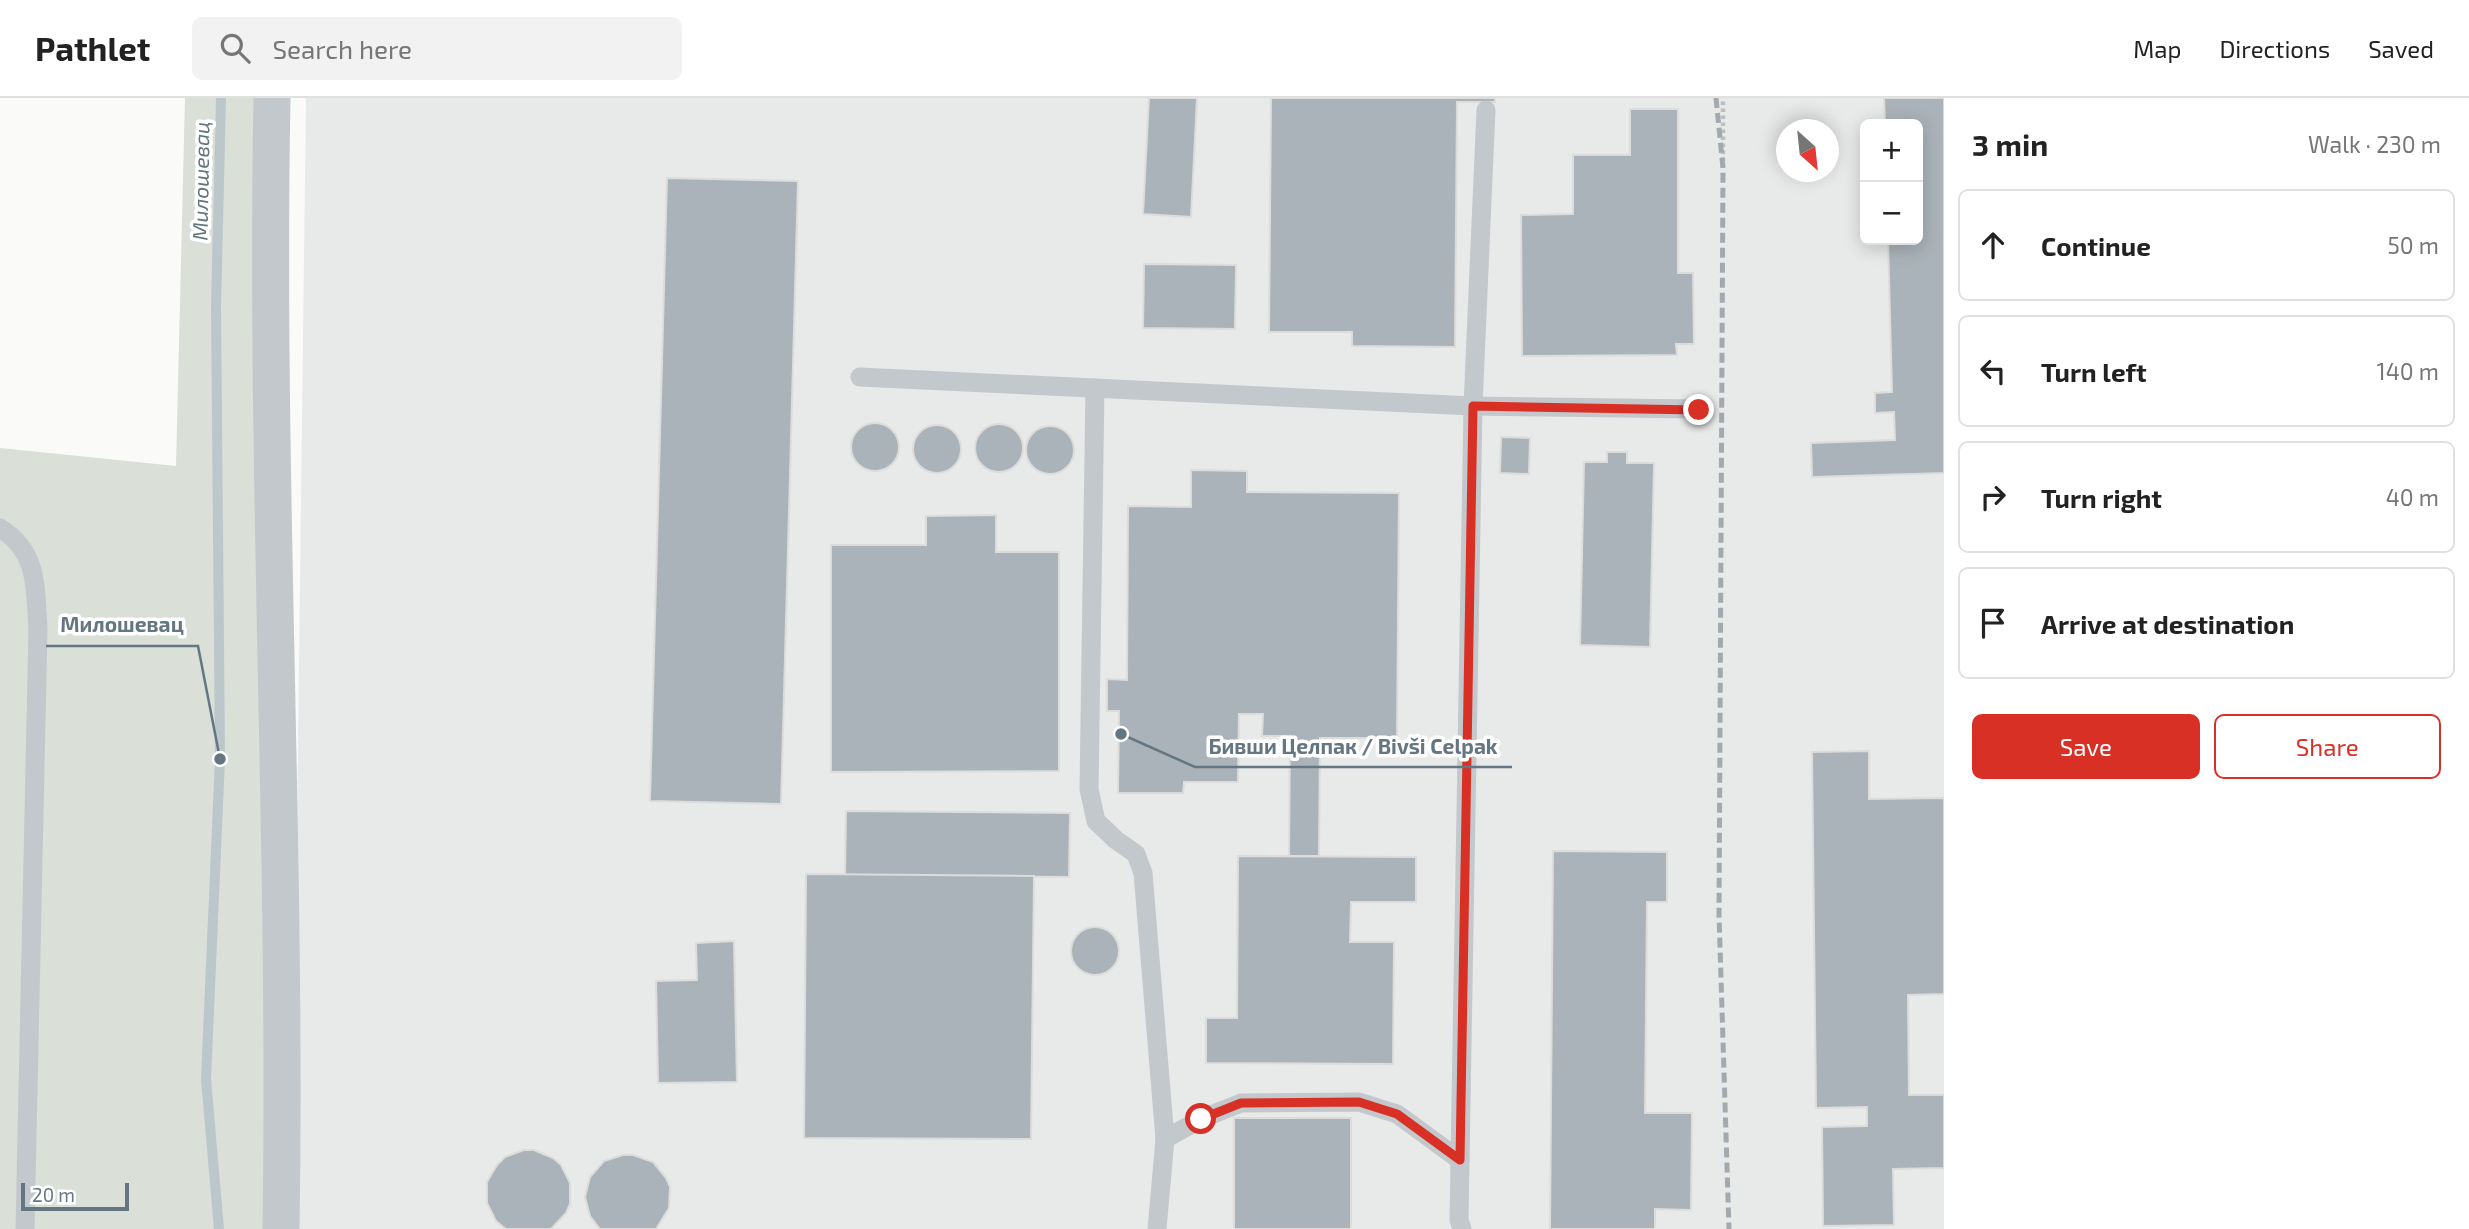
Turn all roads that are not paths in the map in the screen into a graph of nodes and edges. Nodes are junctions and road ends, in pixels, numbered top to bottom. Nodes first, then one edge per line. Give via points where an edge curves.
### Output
1 (272, 98) edge
2 (1486, 110) dead end
3 (860, 377) dead end
4 (1096, 388) junction
5 (1473, 406) junction
6 (1699, 410) dead end
7 (0, 528) edge
8 (1165, 1139) junction
9 (1460, 1160) junction
10 (25, 1229) edge
11 (281, 1229) edge
12 (1157, 1229) edge
13 (1462, 1229) edge

1 - 11 street
2 - 5 lane
3 - 4 lane
4 - 5 lane
4 - 8 lane via 1088,789 1096,821 1136,854 1143,873
5 - 6 lane
5 - 9 lane
7 - 10 lane via 12,535 30,560 38,629
8 - 9 lane via 1241,1103 1359,1102 1397,1114
8 - 12 lane
9 - 13 lane

